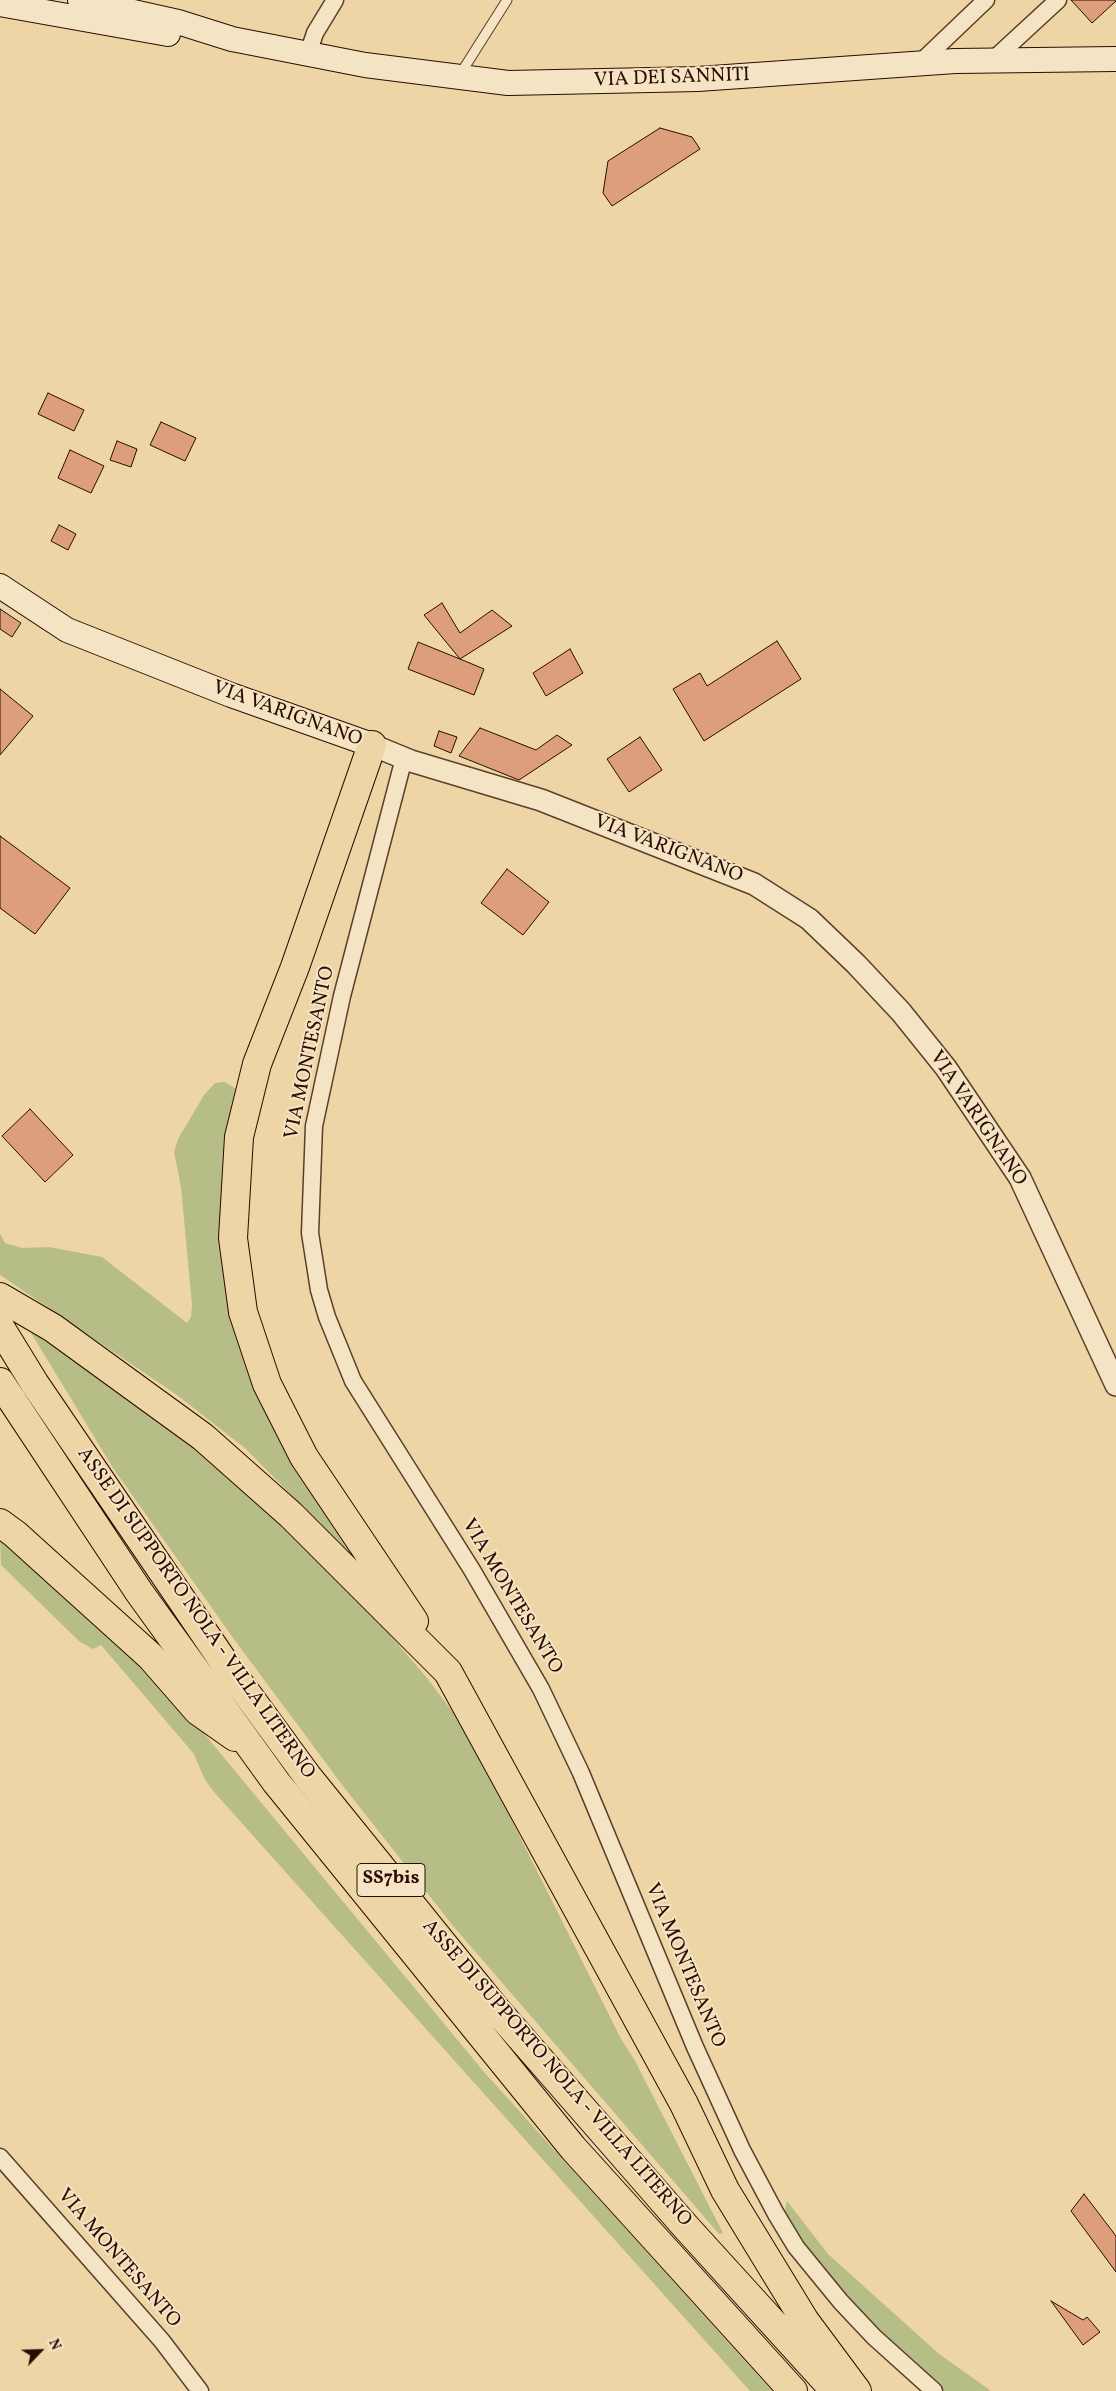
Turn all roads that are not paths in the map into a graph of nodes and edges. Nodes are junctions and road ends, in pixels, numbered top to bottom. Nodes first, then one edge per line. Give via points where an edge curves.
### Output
1 (80, 0) edge
2 (335, 0) edge
3 (507, 0) edge
4 (986, 0) edge
5 (1058, 0) edge
6 (0, 4) edge
7 (232, 39) junction
8 (308, 54) junction
9 (1116, 59) edge
10 (993, 60) junction
11 (921, 62) junction
12 (458, 78) junction
13 (0, 586) edge
14 (372, 745) junction
15 (404, 758) junction
16 (0, 1297) edge
17 (0, 1327) edge
18 (0, 1382) edge
19 (1116, 1385) edge
20 (0, 1524) edge
21 (448, 1672) junction
22 (250, 1747) junction
23 (0, 2157) edge
24 (200, 2391) edge
25 (794, 2391) edge
26 (836, 2391) edge
27 (856, 2391) edge
28 (934, 2391) edge

1 - 7 main road, VIA DEI SANNITI via 178,22
2 - 8 street via 315,33
3 - 12 lane
4 - 11 street
5 - 10 street
6 - 7 main road, VIA DEI SANNITI via 186,38
7 - 8 main road, VIA DEI SANNITI
8 - 12 main road, VIA DEI SANNITI
9 - 10 main road, VIA DEI SANNITI
10 - 11 main road, VIA DEI SANNITI
11 - 12 main road, VIA DEI SANNITI via 698,79 541,84
13 - 14 main road, VIA VARIGNANO via 67,630 231,696
14 - 15 street, VIA VARIGNANO
14 - 21 highway via 295,967 257,1064 239,1137 233,1238 243,1312 267,1384 304,1456
15 - 19 street, VIA VARIGNANO via 541,800 754,884 810,919 901,1012 941,1061 1020,1178
15 - 28 street, VIA MONTESANTO via 342,996 314,1126 310,1233 327,1317 353,1381 472,1570 541,1689 581,1773 695,2047 742,2150 776,2214 796,2247 841,2302
16 - 21 highway via 53,1328 203,1437 291,1515
17 - 26 highway, ASSE DI SUPPORTO NOLA - VILLA LITERNO / SS7bis via 226,1666 308,1777 494,2007 685,2226
18 - 22 highway, ASSE DI SUPPORTO NOLA - VILLA LITERNO / SS7bis via 139,1592
20 - 22 highway via 150,1656 198,1711
21 - 27 highway via 684,2104 725,2190 805,2321
22 - 25 highway, ASSE DI SUPPORTO NOLA - VILLA LITERNO / SS7bis via 573,2148
23 - 24 street, VIA MONTESANTO via 162,2341

